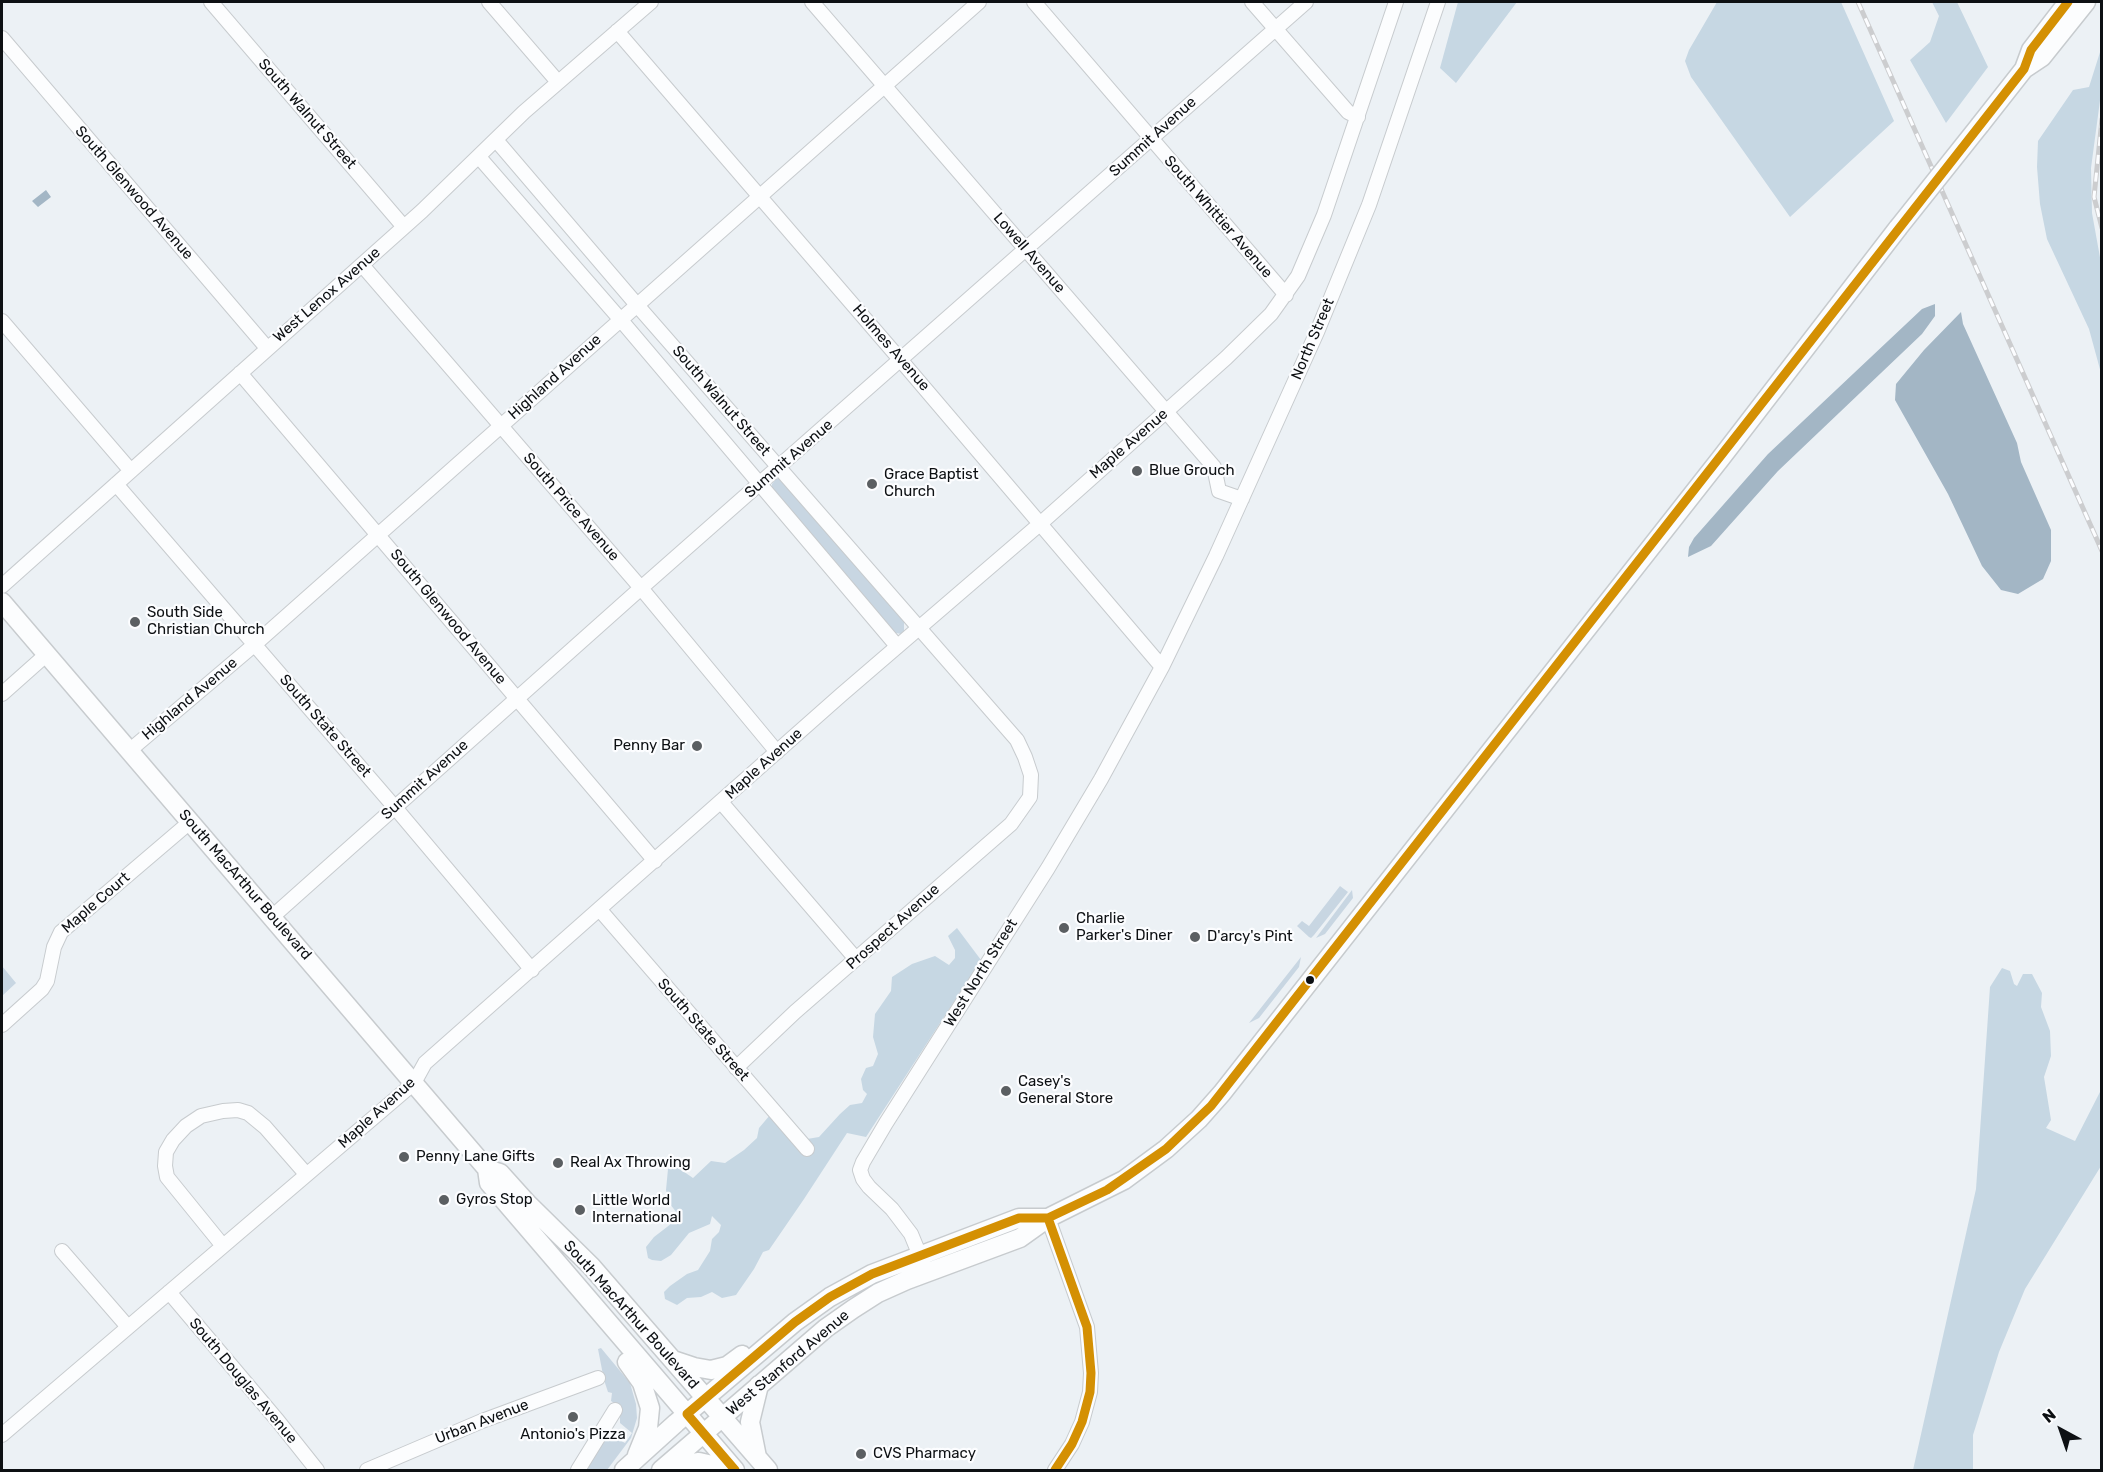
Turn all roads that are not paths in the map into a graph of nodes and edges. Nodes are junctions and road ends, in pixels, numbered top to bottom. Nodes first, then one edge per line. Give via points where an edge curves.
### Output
1 (211, 2) edge
2 (489, 2) edge
3 (651, 2) edge
4 (812, 2) edge
5 (979, 2) edge
6 (1034, 2) edge
7 (1252, 2) edge
8 (1306, 2) edge
9 (1396, 2) edge
10 (1438, 2) edge
11 (2068, 2) edge
12 (2086, 2) edge
13 (1275, 29) junction
14 (617, 32) junction
15 (2, 38) edge
16 (2024, 69) junction
17 (555, 78) junction
18 (884, 86) junction
19 (1358, 117) junction
20 (1151, 139) junction
21 (496, 140) junction
22 (479, 157) junction
23 (759, 196) junction
24 (404, 227) junction
25 (1026, 249) junction
26 (362, 265) junction
27 (1286, 295) junction
28 (637, 304) junction
29 (620, 319) junction
30 (2, 321) edge
31 (267, 348) junction
32 (900, 359) junction
33 (240, 373) junction
34 (1166, 412) junction
35 (501, 425) junction
36 (779, 467) junction
37 (131, 471) junction
38 (761, 483) junction
39 (116, 484) junction
40 (1242, 499) junction
41 (1041, 523) junction
42 (378, 534) junction
43 (2, 586) edge
44 (640, 588) junction
45 (2, 602) edge
46 (918, 628) junction
47 (254, 645) junction
48 (897, 646) junction
49 (46, 654) junction
50 (1162, 667) junction
51 (2, 694) edge
52 (518, 698) junction
53 (129, 751) junction
54 (777, 752) junction
55 (1031, 775) joint
56 (721, 802) junction
57 (394, 807) junction
58 (190, 822) junction
59 (655, 861) junction
60 (600, 910) junction
61 (272, 917) junction
62 (856, 959) junction
63 (532, 970) junction
64 (2, 1024) edge
65 (736, 1068) junction
66 (414, 1083) junction
67 (807, 1149) dead end
68 (487, 1169) junction
69 (306, 1174) junction
70 (1048, 1218) junction
71 (223, 1245) junction
72 (62, 1251) dead end
73 (920, 1254) junction
74 (927, 1273) junction
75 (581, 1291) junction
76 (169, 1292) junction
77 (795, 1322) junction
78 (128, 1327) junction
79 (673, 1360) junction
80 (598, 1378) dead end
81 (759, 1386) junction
82 (706, 1398) junction
83 (615, 1410) dead end
84 (687, 1414) junction
85 (722, 1417) junction
86 (703, 1433) junction
87 (2, 1435) edge
88 (763, 1465) edge
89 (317, 1470) edge
90 (367, 1470) edge
91 (578, 1470) edge
92 (624, 1470) edge
93 (661, 1470) edge
94 (673, 1470) edge
95 (734, 1470) edge
96 (1055, 1470) edge

1 - 24 street, South Walnut Street
2 - 17 street
3 - 14 street, West Lenox Avenue
4 - 18 street, Lowell Avenue
5 - 18 street, Highland Avenue
6 - 20 street, South Whittier Avenue
7 - 13 street
8 - 13 street, Summit Avenue
9 - 19 street, Maple Avenue
10 - 40 street, North Street via 1365,215
11 - 16 main road via 2031,50
12 - 16 main road via 2042,57
13 - 19 street via 1348,112
13 - 20 street, Summit Avenue
14 - 17 street, West Lenox Avenue
14 - 23 street, Holmes Avenue
15 - 31 street, South Glenwood Avenue
16 - 70 main road, West Stanford Avenue, bridge via 1211,1106 1166,1149 1124,1180
17 - 21 street, West Lenox Avenue
18 - 23 street, Highland Avenue
18 - 25 street, Lowell Avenue
19 - 27 street, Maple Avenue via 1324,215
20 - 25 street, Summit Avenue
20 - 27 street, South Whittier Avenue
21 - 22 street, West Lenox Avenue
21 - 28 street, South Walnut Street
22 - 24 street, West Lenox Avenue
22 - 29 street, South Walnut Street
23 - 28 street, Highland Avenue
23 - 32 street, Holmes Avenue
24 - 26 street, West Lenox Avenue
25 - 32 street, Summit Avenue
25 - 34 street, Lowell Avenue
26 - 31 street, West Lenox Avenue
26 - 35 street, South Price Avenue
27 - 34 street, Maple Avenue via 1252,334
28 - 29 street, Highland Avenue
28 - 36 street, South Walnut Street
29 - 35 street, Highland Avenue
29 - 38 street, South Walnut Street
30 - 37 street
31 - 33 street, West Lenox Avenue
32 - 36 street, Summit Avenue
32 - 41 street, Holmes Avenue
33 - 37 street, West Lenox Avenue
33 - 42 street, South Glenwood Avenue
34 - 40 street, Lowell Avenue via 1214,467 1219,490
34 - 41 street, Maple Avenue
35 - 42 street, Highland Avenue
35 - 44 street, South Price Avenue
36 - 38 street, Summit Avenue
36 - 46 street, South Walnut Street
37 - 39 street, West Lenox Avenue
38 - 44 street, Summit Avenue
38 - 48 street, South Walnut Street
39 - 43 street, West Lenox Avenue
39 - 47 street, South State Street
40 - 50 street, North Street
41 - 46 street, Maple Avenue
41 - 50 street, Holmes Avenue
42 - 47 street, Highland Avenue
42 - 52 street, South Glenwood Avenue
44 - 52 street, Summit Avenue
44 - 54 street, South Price Avenue
45 - 49 main road, South MacArthur Boulevard
46 - 48 street, Maple Avenue
46 - 55 street, South Walnut Street via 1017,740
47 - 53 street, Highland Avenue
47 - 57 street, South State Street
48 - 54 street, Maple Avenue
49 - 51 street
49 - 53 main road, South MacArthur Boulevard
50 - 73 street, West North Street via 1048,868 863,1162 863,1179 904,1225
52 - 57 street, Summit Avenue
52 - 59 street, South Glenwood Avenue
53 - 58 main road, South MacArthur Boulevard
54 - 56 street, Maple Avenue
55 - 62 street, Prospect Avenue via 1030,796 1011,824
56 - 59 street, Maple Avenue
56 - 62 street
57 - 61 street, Summit Avenue
57 - 63 street, South State Street
58 - 61 main road, South MacArthur Boulevard
58 - 64 street, Maple Court via 61,932 42,989
59 - 60 street, Maple Avenue
60 - 63 street, Maple Avenue
60 - 65 street, South State Street
61 - 66 main road, South MacArthur Boulevard
62 - 65 street, Prospect Avenue
63 - 66 street, Maple Avenue via 425,1063
65 - 67 street, South State Street
66 - 68 main road, South MacArthur Boulevard
66 - 69 street, Maple Avenue
68 - 75 main road, South MacArthur Boulevard via 489,1183
68 - 79 main road, South MacArthur Boulevard via 500,1173 591,1266
69 - 71 street, Maple Avenue
69 - 71 street via 265,1126 248,1113 223,1111 201,1116 186,1126 166,1152 167,1178
70 - 73 main road, West Stanford Avenue via 1019,1218
70 - 74 main road, West Stanford Avenue via 1020,1238
70 - 96 street via 1087,1327 1091,1357 1090,1392 1082,1422
71 - 76 street, Maple Avenue
72 - 78 street
73 - 74 street, West North Street
73 - 77 main road, West Stanford Avenue via 849,1286
74 - 81 main road, West Stanford Avenue via 878,1293 853,1309
75 - 84 main road, South MacArthur Boulevard
75 - 92 main road via 593,1323 634,1370 647,1395 648,1428 637,1454
76 - 78 street, Maple Avenue
76 - 89 street, South Douglas Avenue
77 - 79 main road via 779,1324 726,1366 711,1370
77 - 82 main road, West Stanford Avenue
78 - 87 street, Maple Avenue
79 - 82 main road, South MacArthur Boulevard
80 - 90 street, Urban Avenue
81 - 85 main road, West Stanford Avenue
81 - 88 main road via 750,1422
82 - 84 main road, West Stanford Avenue
82 - 85 main road, South MacArthur Boulevard
83 - 91 street
84 - 86 main road, South MacArthur Boulevard
84 - 92 main road, West Stanford Avenue
85 - 86 main road, West Stanford Avenue
85 - 88 main road, South MacArthur Boulevard
86 - 93 main road, West Stanford Avenue
86 - 95 main road, South MacArthur Boulevard
94 - 95 main road via 699,1462

